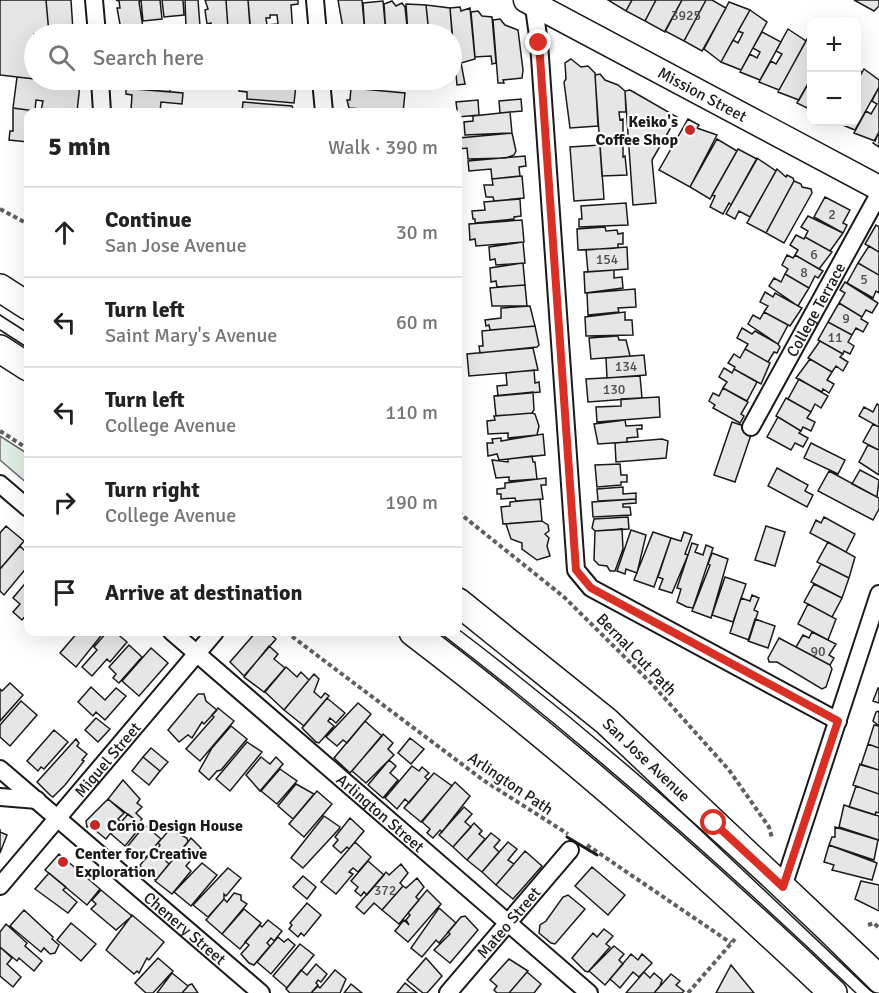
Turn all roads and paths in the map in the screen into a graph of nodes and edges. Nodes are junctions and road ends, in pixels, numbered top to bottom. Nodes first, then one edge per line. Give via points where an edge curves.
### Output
1 (94, 0) edge
2 (315, 0) edge
3 (531, 1) edge
4 (96, 24) edge
5 (317, 24) edge
6 (101, 90) edge
7 (322, 90) edge
8 (102, 108) edge
9 (324, 108) edge
10 (879, 189) edge
11 (879, 194) edge
12 (0, 208) edge
13 (24, 222) edge
14 (0, 288) edge
15 (24, 303) edge
16 (0, 349) edge
17 (24, 364) edge
18 (750, 427) dead end
19 (0, 430) edge
20 (24, 446) edge
21 (0, 484) edge
22 (24, 505) edge
23 (462, 515) edge
24 (878, 598) edge
25 (462, 605) edge
26 (177, 636) edge
27 (212, 636) edge
28 (291, 636) edge
29 (418, 636) edge
30 (197, 654) junction
31 (838, 721) junction
32 (0, 769) edge
33 (0, 797) edge
34 (37, 801) junction
35 (58, 818) junction
36 (772, 838) dead end
37 (570, 850) dead end
38 (0, 886) edge
39 (783, 887) junction
40 (509, 922) junction
41 (868, 925) dead end
42 (879, 928) edge
43 (735, 939) dead end
44 (731, 943) junction
45 (879, 978) edge
46 (261, 993) edge
47 (448, 993) edge
48 (590, 993) edge
49 (688, 993) edge
50 (833, 993) edge

1 - 4 street
2 - 5 street
3 - 10 main road, Mission Street
3 - 31 street via 539,43 576,570 591,588
6 - 8 street
7 - 9 street
11 - 18 street, College Terrace
12 - 13 path
14 - 15 main road
16 - 17 main road
19 - 20 path
21 - 22 street
23 - 36 path, Bernal Cut Path via 564,597 652,684 729,770 769,827
24 - 31 street
25 - 39 main road, San Jose Avenue via 606,721
26 - 30 street, Arlington Street
27 - 30 street, Miguel Street
28 - 44 path, Arlington Path via 483,780 603,854
29 - 50 main road via 605,786
30 - 35 street, Miguel Street
30 - 40 street, Arlington Street
31 - 39 street
32 - 34 street, Chenery Street
33 - 34 street
34 - 35 street, Chenery Street
35 - 38 street, Miguel Street
35 - 46 street, Chenery Street
37 - 40 street, Mateo Street
39 - 45 main road, San Jose Avenue
40 - 47 street, Mateo Street
40 - 48 street, Arlington Street
41 - 42 path via 874,923
43 - 44 path
44 - 49 path

